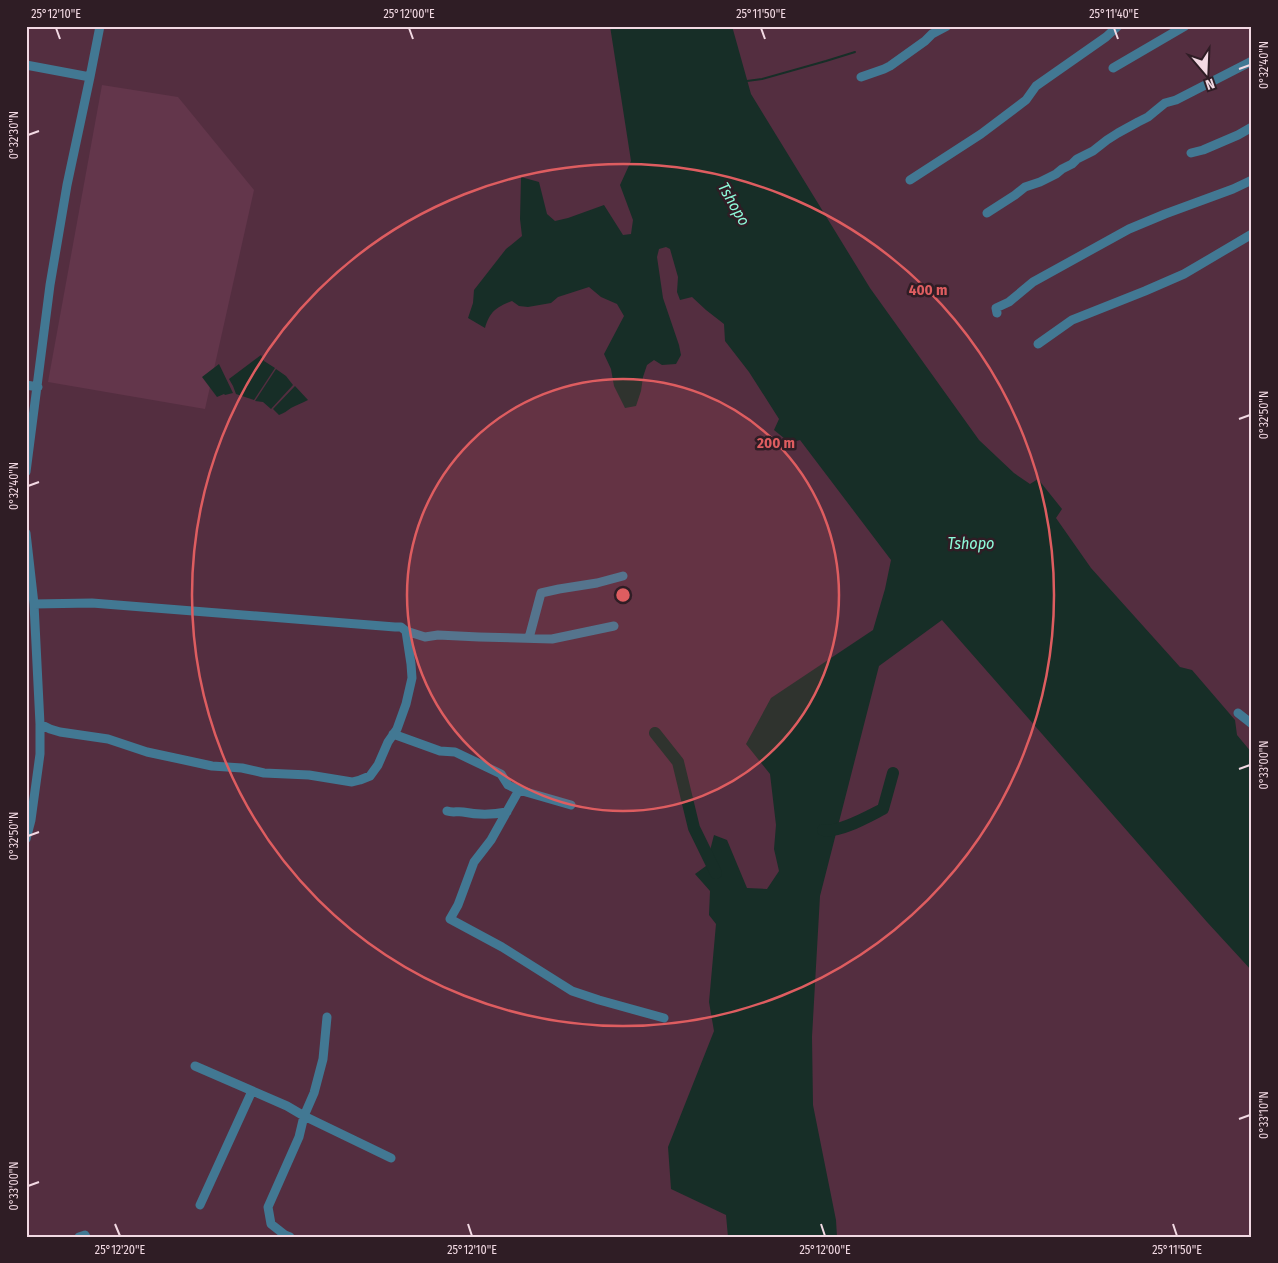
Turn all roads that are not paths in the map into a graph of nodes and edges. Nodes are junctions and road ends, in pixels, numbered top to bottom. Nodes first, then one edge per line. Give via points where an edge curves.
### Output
1 (100, 26) edge
2 (947, 26) edge
3 (1118, 26) edge
4 (1185, 26) edge
5 (1252, 60) edge
6 (26, 65) edge
7 (1113, 68) dead end
8 (90, 77) junction
9 (861, 77) dead end
10 (1252, 127) edge
11 (1191, 153) dead end
12 (910, 180) dead end
13 (1252, 180) edge
14 (987, 213) dead end
15 (1252, 234) edge
16 (997, 313) dead end
17 (1038, 344) dead end
18 (26, 385) edge
19 (38, 386) junction
20 (26, 472) edge
21 (26, 533) edge
22 (29, 574) edge
23 (624, 576) dead end
24 (34, 604) junction
25 (614, 626) dead end
26 (406, 631) junction
27 (529, 638) junction
28 (26, 646) edge
29 (36, 646) junction
30 (1238, 713) dead end
31 (40, 724) junction
32 (1252, 724) edge
33 (393, 734) junction
34 (519, 790) junction
35 (571, 805) dead end
36 (447, 811) dead end
37 (507, 812) junction
38 (26, 839) edge
39 (327, 1017) dead end
40 (664, 1018) dead end
41 (195, 1066) dead end
42 (252, 1091) junction
43 (304, 1116) junction
44 (391, 1158) dead end
45 (200, 1206) dead end
46 (79, 1237) edge
47 (86, 1237) edge
48 (290, 1237) edge

1 - 8 street
2 - 9 street via 890,66
3 - 12 street via 1036,86 1026,100 981,134
4 - 7 street
5 - 14 street via 1165,103 1058,173 1025,187
6 - 8 street
8 - 19 street via 50,285
10 - 11 street
13 - 16 street via 1123,232 1033,282 1009,302 996,308
15 - 17 street via 1184,274 1072,320
18 - 19 street
19 - 20 street
21 - 22 street
22 - 24 street
23 - 27 street via 541,594
24 - 26 street via 92,603 401,627
24 - 29 street
25 - 27 street via 552,639
26 - 27 street via 425,637
26 - 33 street via 412,678 404,712
28 - 29 street
29 - 31 street
30 - 32 street
31 - 33 street via 60,732 108,739 147,752 212,766 352,782 370,776
31 - 38 street via 40,754
33 - 34 street via 440,751 455,752 501,774 508,785
34 - 35 street
34 - 37 street
36 - 37 street via 477,815
37 - 40 street via 474,862 450,919 572,991
39 - 43 street via 323,1059 314,1094
41 - 42 street
42 - 43 street
42 - 45 street
43 - 44 street
43 - 48 street via 299,1137 268,1206 271,1224
46 - 47 street

